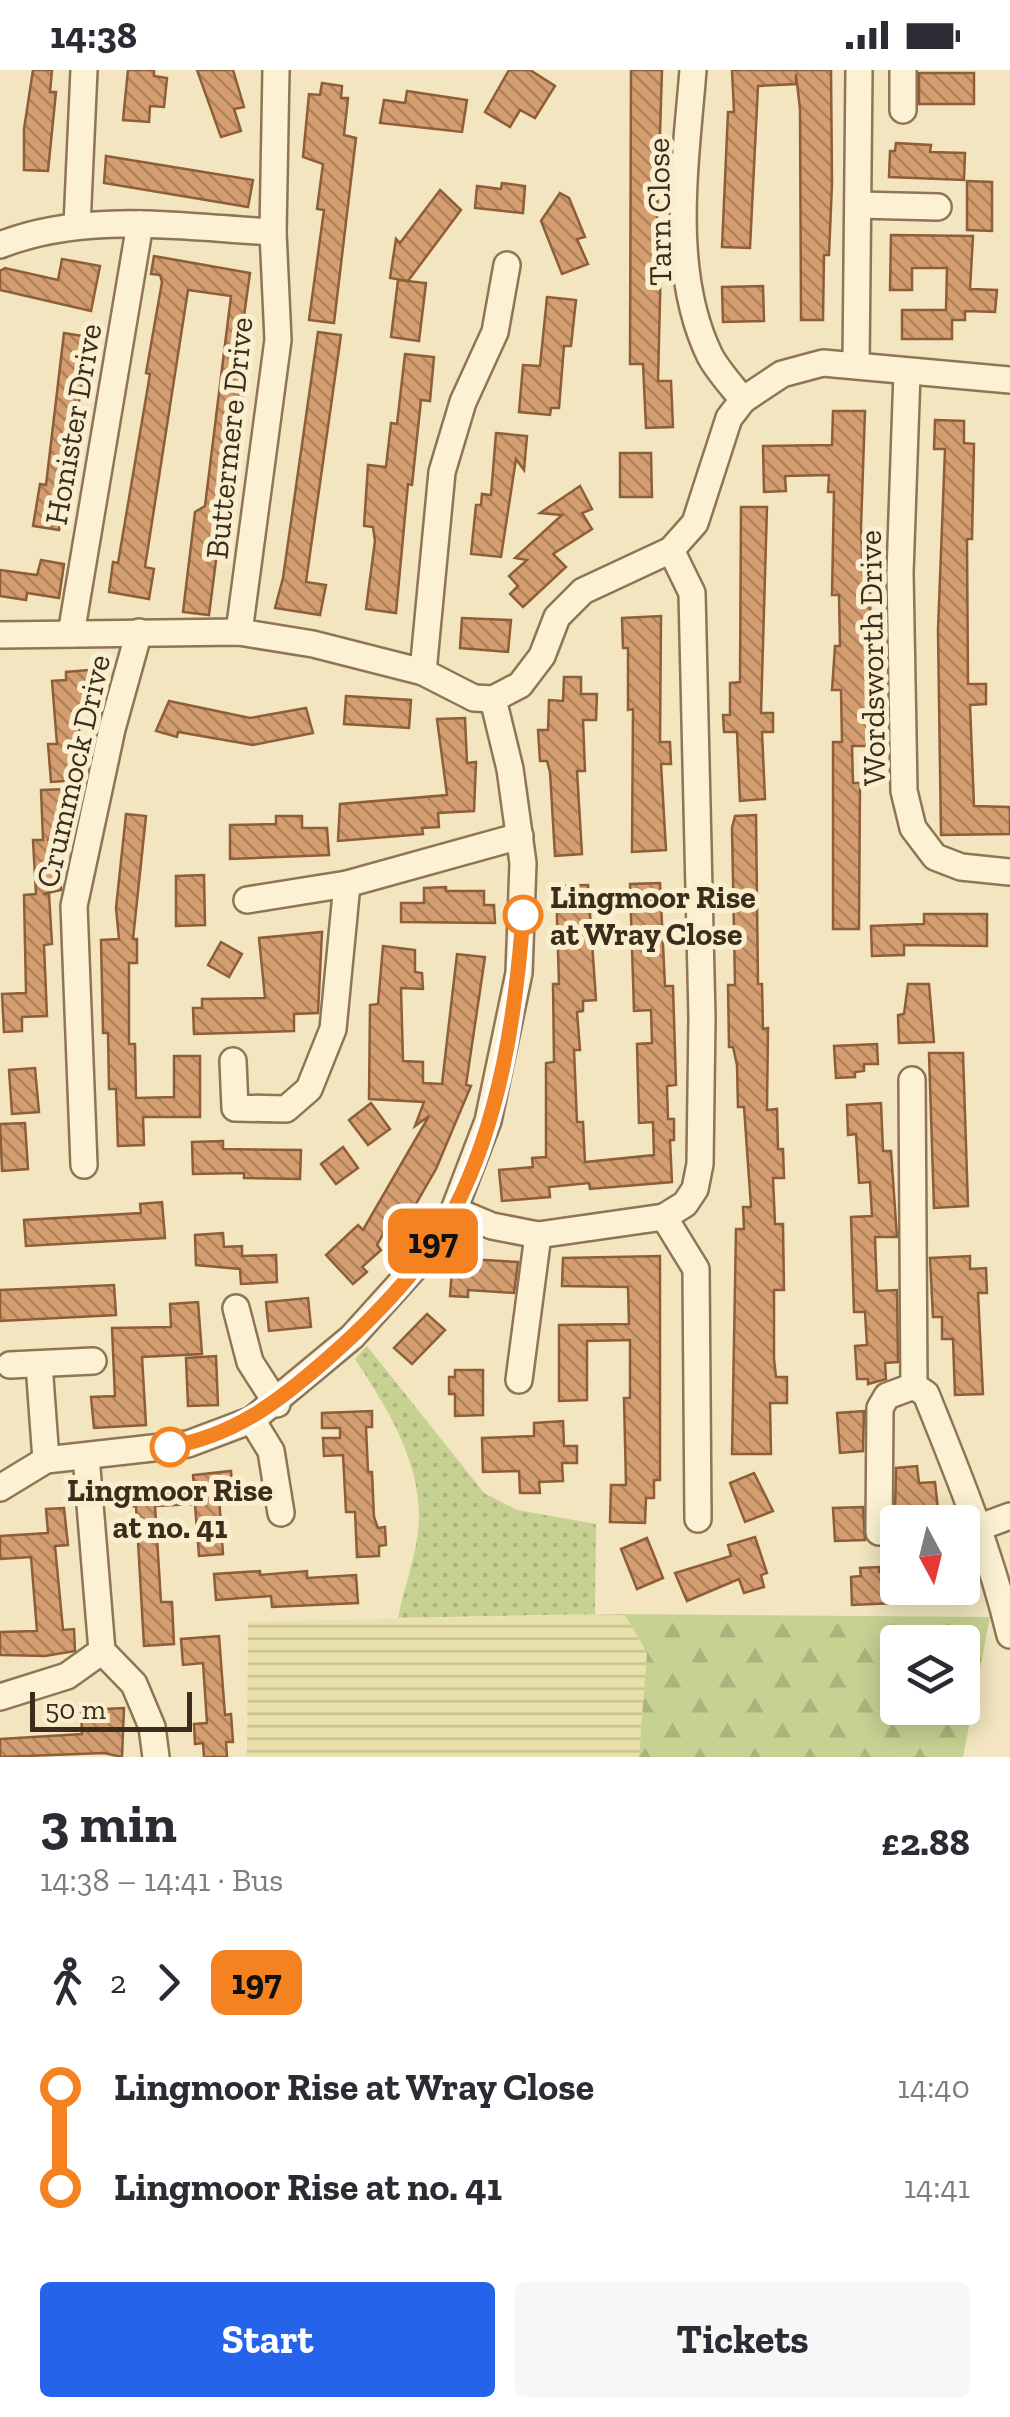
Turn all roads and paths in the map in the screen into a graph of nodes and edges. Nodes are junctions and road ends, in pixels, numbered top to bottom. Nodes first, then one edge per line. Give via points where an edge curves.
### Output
1 (84, 70) edge
2 (276, 70) edge
3 (693, 70) edge
4 (859, 70) edge
5 (903, 70) edge
6 (904, 110) dead end
7 (858, 205) junction
8 (938, 207) dead end
9 (140, 224) junction
10 (77, 226) junction
11 (272, 232) junction
12 (0, 245) edge
13 (507, 265) dead end
14 (856, 365) junction
15 (906, 372) junction
16 (1010, 380) edge
17 (743, 400) junction
18 (671, 550) junction
19 (139, 632) junction
20 (239, 632) junction
21 (71, 634) junction
22 (0, 635) edge
23 (423, 672) junction
24 (493, 698) junction
25 (520, 836) junction
26 (1010, 872) edge
27 (347, 884) junction
28 (247, 900) dead end
29 (233, 1061) dead end
30 (912, 1080) dead end
31 (84, 1164) dead end
32 (454, 1210) junction
33 (664, 1217) junction
34 (538, 1235) junction
35 (236, 1308) dead end
36 (93, 1362) dead end
37 (39, 1364) junction
38 (10, 1365) dead end
39 (519, 1380) dead end
40 (914, 1386) junction
41 (276, 1404) junction
42 (252, 1420) junction
43 (86, 1456) junction
44 (46, 1460) junction
45 (0, 1488) edge
46 (971, 1505) edge
47 (281, 1514) dead end
48 (1010, 1516) edge
49 (698, 1519) dead end
50 (980, 1527) joint
51 (879, 1532) dead end
52 (1010, 1635) edge
53 (102, 1651) junction
54 (0, 1697) edge
55 (156, 1757) edge

1 - 10 street
2 - 11 street, Buttermere Drive
3 - 17 street, Tarn Close via 686,265 711,356
4 - 7 street
5 - 6 street
7 - 8 street
7 - 14 street
9 - 10 street
9 - 11 street
9 - 21 street, Honister Drive
10 - 12 street via 31,232
11 - 20 street, Buttermere Drive via 278,340
13 - 23 street via 495,332 462,402 442,472
14 - 15 street
14 - 17 street via 823,363 782,374
15 - 16 street
15 - 26 street, Wordsworth Drive via 900,573 904,790 913,828 935,857
17 - 18 street via 729,418 695,523
18 - 24 street via 583,592 557,618 542,656 520,685
18 - 33 street via 692,593 702,1017 700,1164 685,1204
19 - 20 street
19 - 21 street
19 - 31 street, Crummock Drive via 74,906
20 - 23 street
21 - 22 street
23 - 24 street via 474,698
24 - 25 street
25 - 27 street
25 - 32 street via 523,915 511,1021 488,1122
27 - 28 street
27 - 29 street via 333,1028 309,1089 286,1109 235,1108
30 - 40 street
32 - 34 street
32 - 41 street via 417,1266 352,1337
33 - 34 street
33 - 49 street via 696,1268
34 - 39 street
35 - 41 street via 250,1362
36 - 37 street
37 - 38 street
37 - 44 street
40 - 46 street via 926,1394
40 - 51 street via 887,1396 880,1408
41 - 42 street
42 - 43 street via 188,1444
42 - 47 street via 271,1451
43 - 44 street
43 - 53 street
44 - 45 street
48 - 50 street
50 - 52 street
53 - 54 street via 67,1676
53 - 55 street via 134,1684

